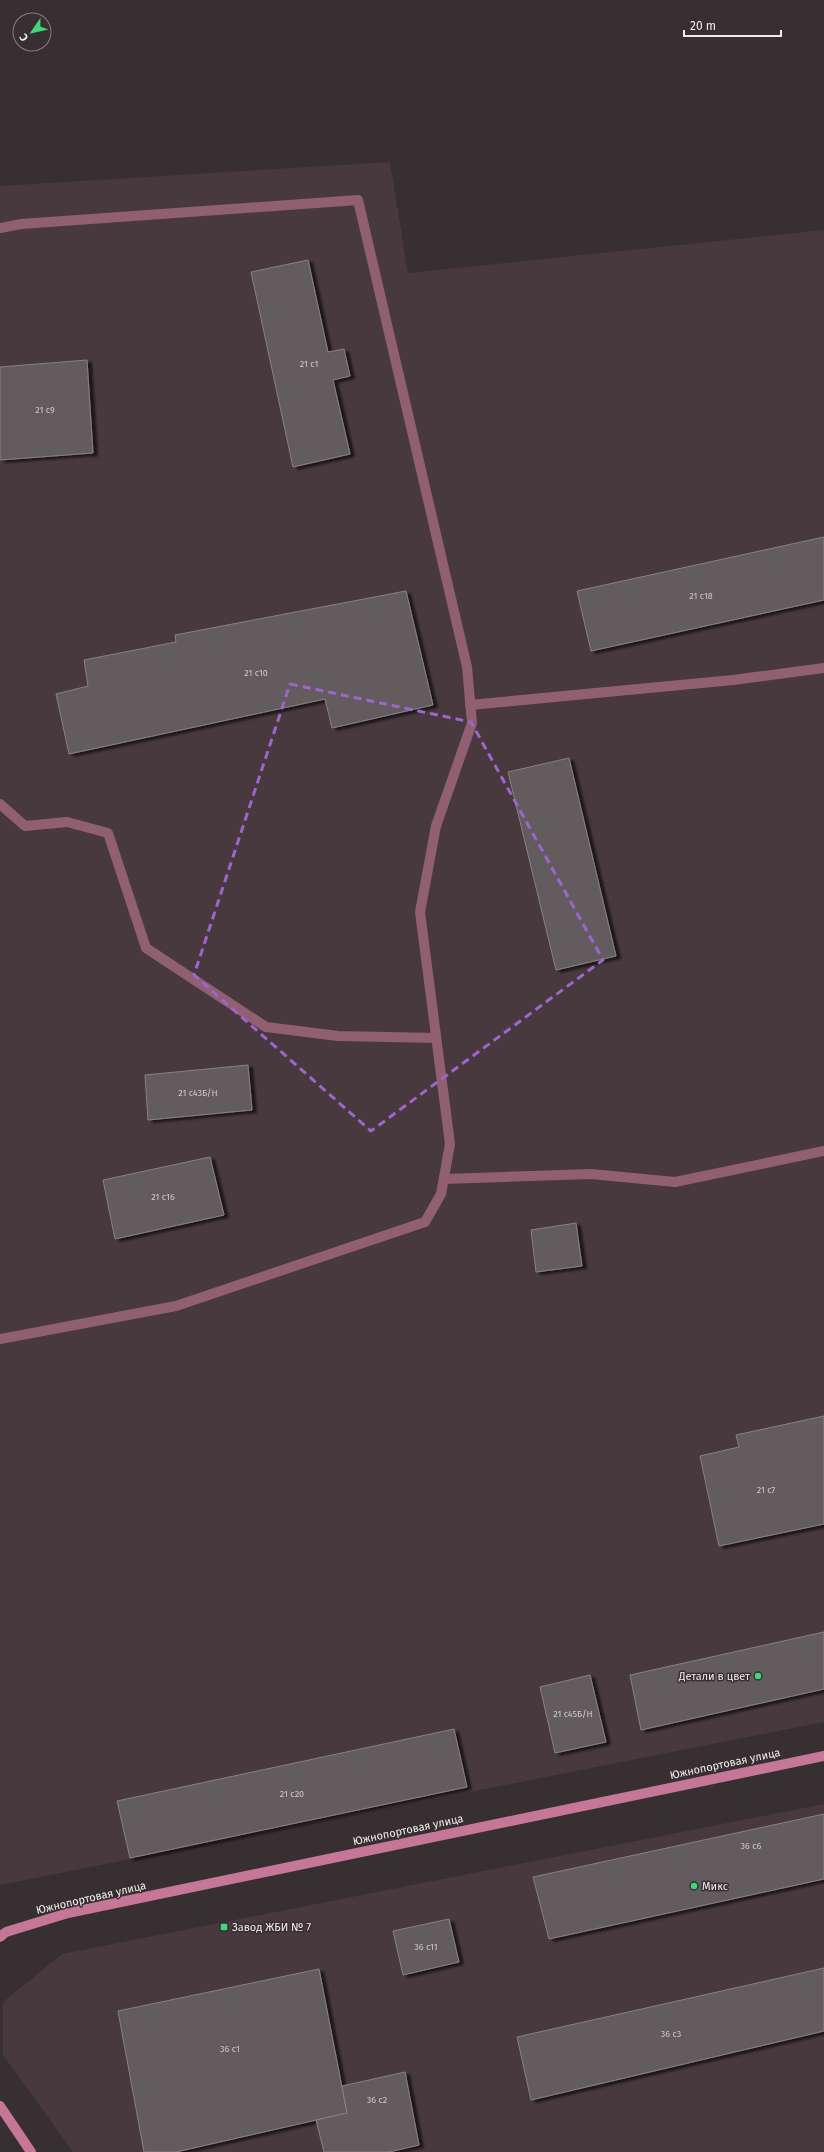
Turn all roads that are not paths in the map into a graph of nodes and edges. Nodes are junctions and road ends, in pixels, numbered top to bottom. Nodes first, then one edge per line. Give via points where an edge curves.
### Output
1 (0, 228) edge
2 (824, 668) edge
3 (470, 705) junction
4 (0, 804) edge
5 (436, 1038) junction
6 (824, 1151) edge
7 (444, 1179) junction
8 (0, 1339) edge
9 (824, 1756) edge
10 (0, 1936) edge
11 (0, 2106) edge
12 (31, 2152) edge

1 - 3 lane via 21,224 358,200 467,667
2 - 3 lane via 733,680
3 - 5 lane via 472,723 436,826 420,912
4 - 5 lane via 25,826 67,822 108,833 146,948 266,1027 338,1036
5 - 7 lane via 450,1144
6 - 7 lane via 674,1182 591,1174
7 - 8 lane via 441,1194 425,1222 176,1306
9 - 10 street, Южнопортовая улица via 68,1913
11 - 12 street

